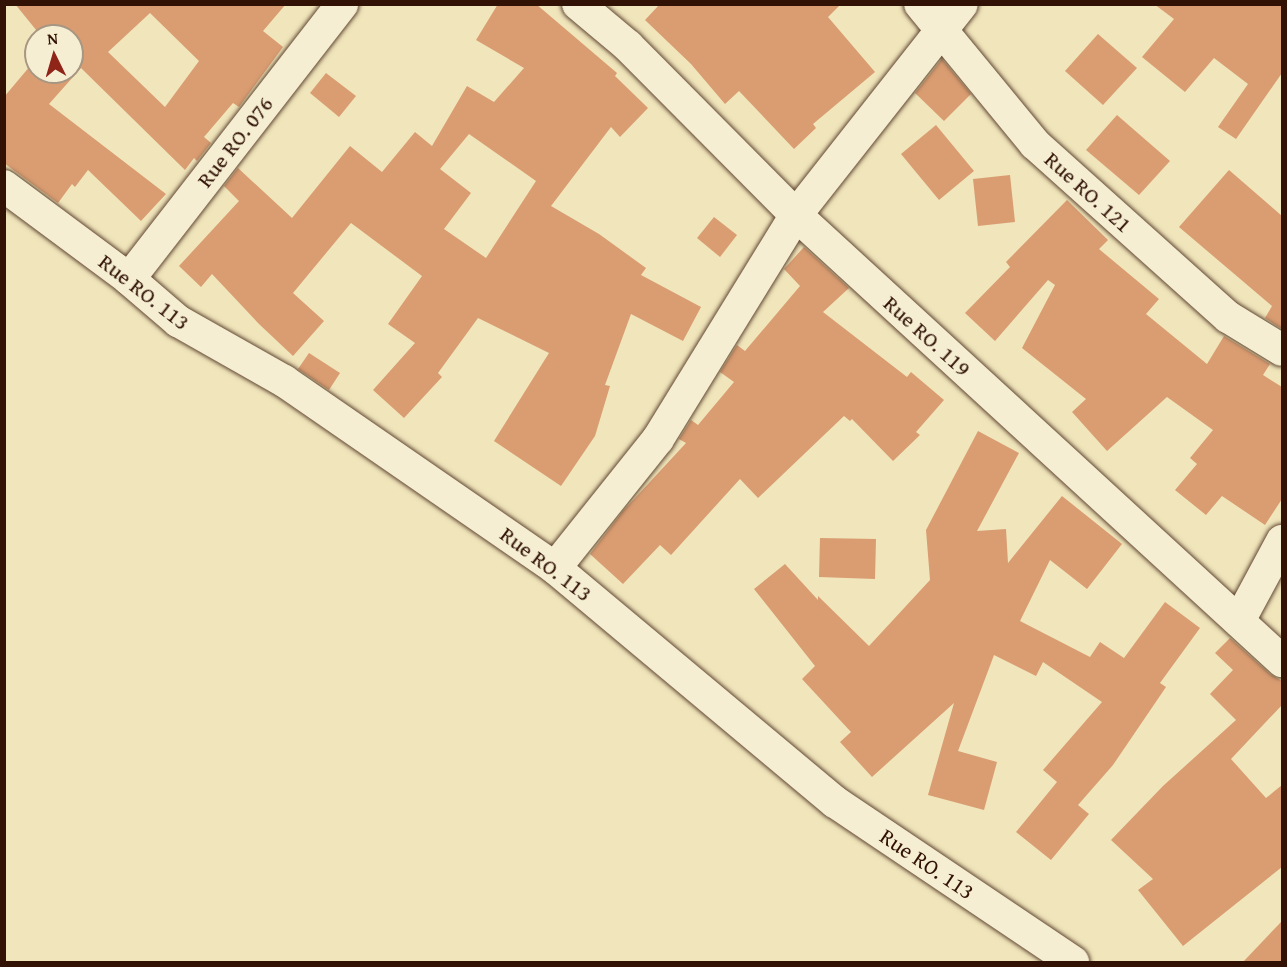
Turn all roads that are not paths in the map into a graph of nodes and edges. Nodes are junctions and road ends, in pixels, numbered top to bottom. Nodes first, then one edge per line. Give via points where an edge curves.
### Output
1 (342, 4) edge
2 (578, 4) edge
3 (920, 4) edge
4 (962, 4) edge
5 (940, 32) junction
6 (4, 186) edge
7 (795, 215) junction
8 (129, 279) junction
9 (1282, 350) edge
10 (1282, 541) edge
11 (555, 568) junction
12 (1239, 621) junction
13 (1282, 661) edge
14 (1073, 963) edge

1 - 8 street, Rue RO. 076
2 - 7 street, Rue RO. 119 via 628,46
3 - 5 street, Rue RO. 121
4 - 5 street
5 - 7 street
5 - 9 street, Rue RO. 121 via 1035,144 1228,317
6 - 8 street, Rue RO. 113
7 - 11 street via 658,440
7 - 12 street, Rue RO. 119
8 - 11 street, Rue RO. 113 via 178,321 284,381
10 - 12 street
11 - 14 street, Rue RO. 113 via 835,802
12 - 13 street, Rue RO. 119

